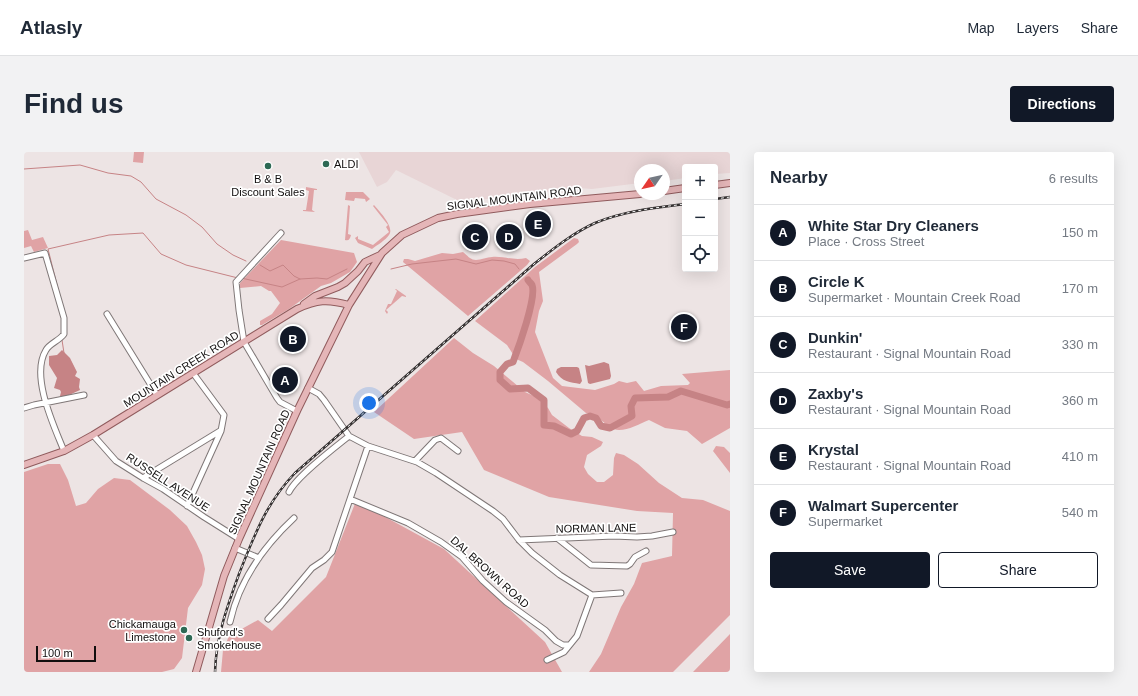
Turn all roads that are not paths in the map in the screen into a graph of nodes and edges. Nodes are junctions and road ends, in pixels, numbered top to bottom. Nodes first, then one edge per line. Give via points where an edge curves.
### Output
1 (730, 183) edge
2 (718, 185) edge
3 (682, 188) edge
4 (670, 190) edge
5 (634, 195) edge
6 (281, 233) dead end
7 (380, 255) junction
8 (24, 258) edge
9 (349, 306) junction
10 (297, 309) junction
11 (107, 314) dead end
12 (244, 342) junction
13 (193, 373) junction
14 (308, 388) junction
15 (84, 395) dead end
16 (157, 395) junction
17 (46, 403) junction
18 (24, 408) edge
19 (297, 411) junction
20 (221, 431) junction
21 (93, 436) junction
22 (349, 436) junction
23 (368, 446) junction
24 (64, 451) junction
25 (458, 451) dead end
26 (415, 461) junction
27 (24, 465) edge
28 (143, 478) junction
29 (289, 492) dead end
30 (350, 499) junction
31 (187, 506) junction
32 (294, 518) dead end
33 (673, 532) dead end
34 (557, 538) junction
35 (239, 539) junction
36 (519, 540) junction
37 (235, 548) junction
38 (646, 551) dead end
39 (259, 558) junction
40 (621, 593) dead end
41 (592, 595) junction
42 (268, 619) dead end
43 (230, 622) dead end
44 (568, 645) junction
45 (547, 660) dead end
46 (196, 672) edge

1 - 2 main road
3 - 4 main road
5 - 7 main road, SIGNAL MOUNTAIN ROAD via 530,204 438,218 402,235
6 - 12 street via 236,282
7 - 9 main road, SIGNAL MOUNTAIN ROAD
7 - 10 main road via 365,262 345,283 315,296
8 - 17 street via 44,253 64,318 64,334 53,342 42,362 41,379
9 - 10 main road, MOUNTAIN CREEK ROAD via 318,301
9 - 14 main road, SIGNAL MOUNTAIN ROAD
10 - 12 main road, MOUNTAIN CREEK ROAD
11 - 16 street
12 - 13 main road, MOUNTAIN CREEK ROAD
12 - 19 street via 280,402
13 - 16 main road, MOUNTAIN CREEK ROAD
13 - 20 street via 224,415
14 - 19 main road, SIGNAL MOUNTAIN ROAD
14 - 22 street via 319,394
15 - 17 street
16 - 21 main road, MOUNTAIN CREEK ROAD
17 - 18 street
17 - 24 street
19 - 35 main road, SIGNAL MOUNTAIN ROAD
20 - 28 street
20 - 31 street
21 - 24 main road, MOUNTAIN CREEK ROAD
21 - 28 street, RUSSELL AVENUE via 116,461
22 - 23 street
22 - 29 street
23 - 26 street
23 - 30 street
24 - 27 main road, MOUNTAIN CREEK ROAD
25 - 26 street via 440,438
26 - 36 street via 494,511
28 - 31 street, RUSSELL AVENUE
30 - 42 street via 332,552 312,568
30 - 44 street, DAL BROWN ROAD via 408,523 441,542 462,557 506,602 556,641
31 - 35 street, RUSSELL AVENUE
32 - 39 street
33 - 34 street, NORMAN LANE via 645,536
34 - 36 street, NORMAN LANE
34 - 38 street via 591,565 627,566 635,557
35 - 37 main road, SIGNAL MOUNTAIN ROAD
36 - 41 street via 560,575
37 - 39 street
37 - 46 main road, SIGNAL MOUNTAIN ROAD via 224,576
39 - 43 street via 243,584
40 - 41 street
41 - 44 street via 577,636
44 - 45 street via 564,652

